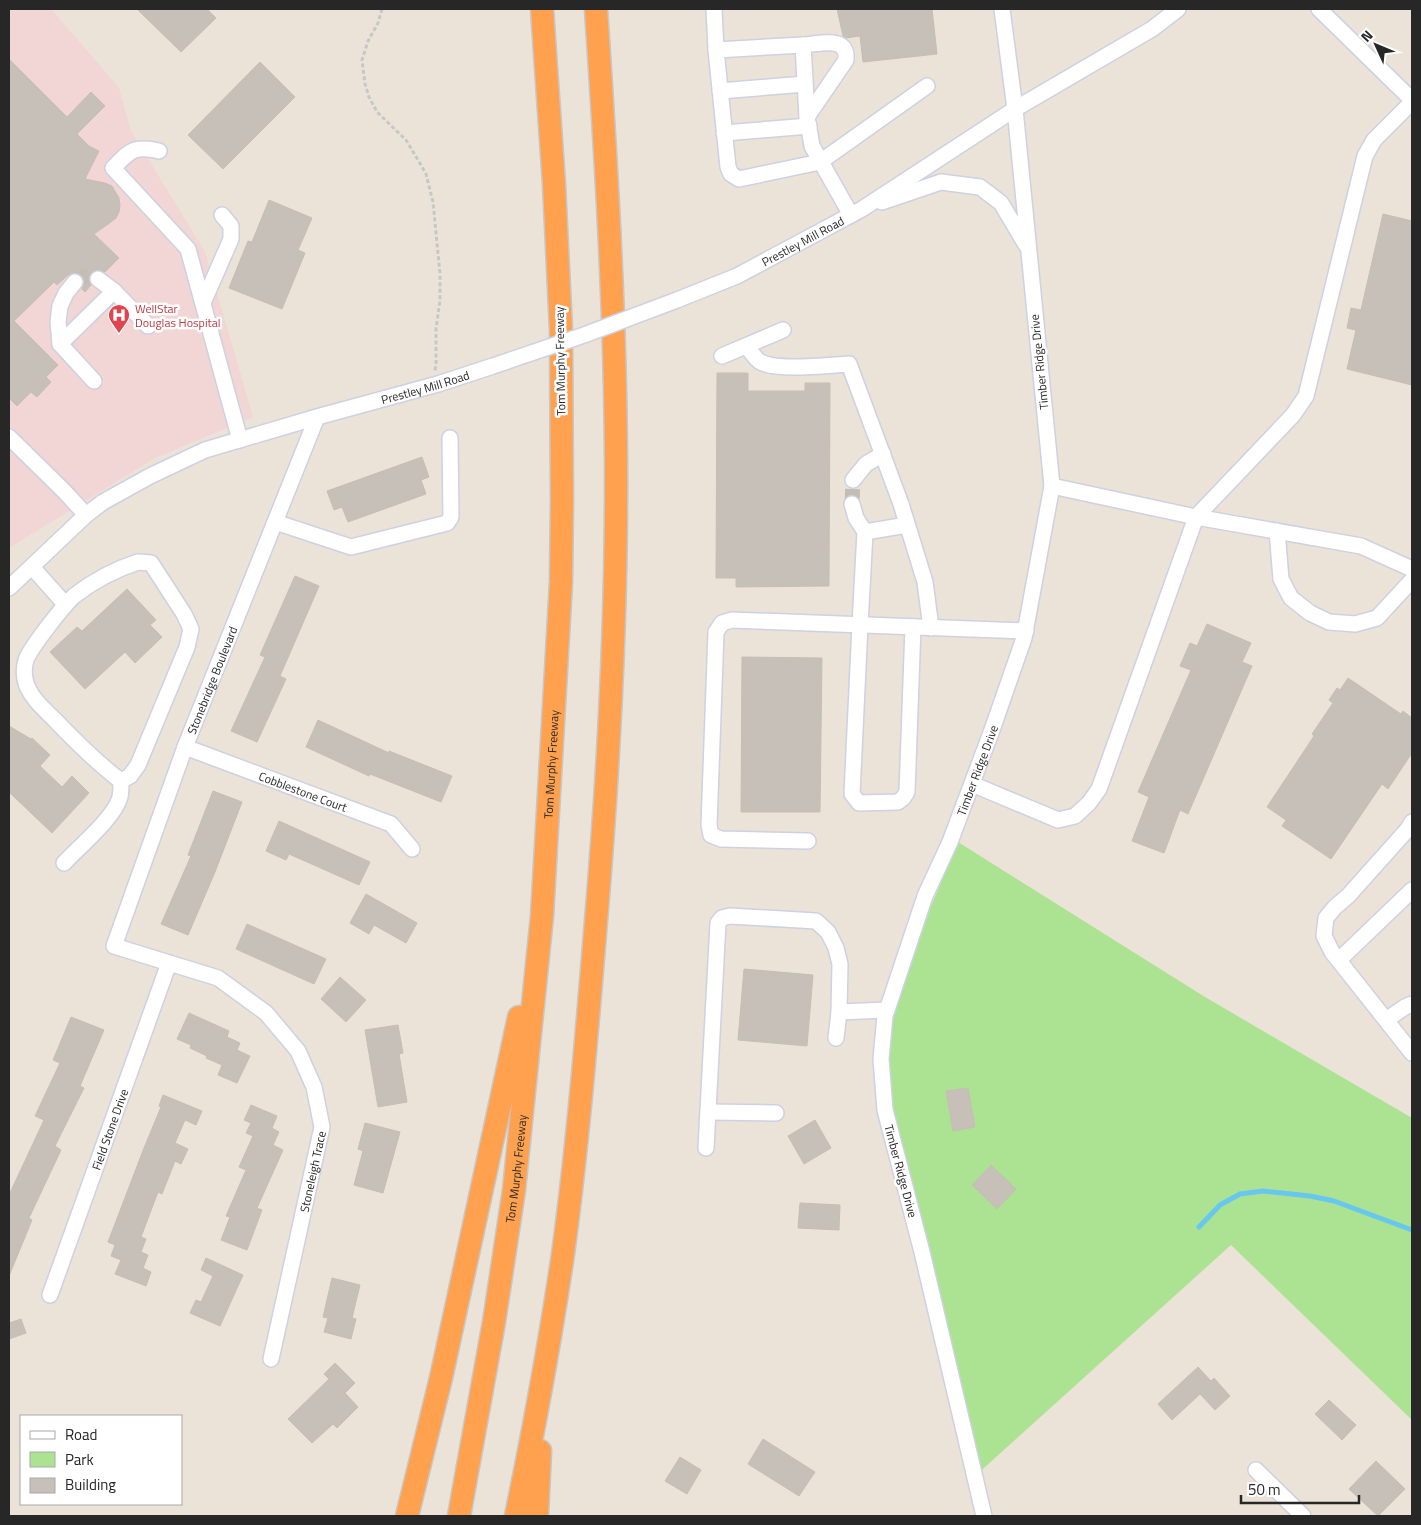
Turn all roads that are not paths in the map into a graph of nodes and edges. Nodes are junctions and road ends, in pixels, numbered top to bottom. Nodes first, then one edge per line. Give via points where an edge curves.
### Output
1 (542, 9) edge
2 (596, 9) edge
3 (714, 9) edge
4 (1002, 9) edge
5 (1178, 9) edge
6 (1319, 9) edge
7 (803, 45) junction
8 (716, 50) junction
9 (805, 84) junction
10 (927, 86) dead end
11 (720, 90) junction
12 (1412, 101) edge
13 (1015, 109) junction
14 (808, 122) junction
15 (724, 132) junction
16 (159, 151) dead end
17 (820, 162) junction
18 (857, 212) junction
19 (222, 216) dead end
20 (1028, 249) junction
21 (98, 279) tunnel mouth
22 (76, 282) dead end
23 (114, 291) junction
24 (203, 303) junction
25 (148, 326) dead end
26 (783, 330) dead end
27 (60, 344) junction
28 (746, 346) junction
29 (722, 356) dead end
30 (94, 381) dead end
31 (317, 417) junction
32 (9, 437) edge
33 (450, 438) dead end
34 (240, 440) junction
35 (883, 454) junction
36 (853, 480) tunnel mouth
37 (1052, 486) junction
38 (852, 504) tunnel mouth
39 (86, 514) junction
40 (1196, 517) junction
41 (275, 522) junction
42 (906, 526) junction
43 (1277, 531) junction
44 (865, 532) junction
45 (32, 567) junction
46 (1412, 569) edge
47 (1412, 580) edge
48 (9, 588) edge
49 (65, 604) junction
50 (860, 625) junction
51 (912, 627) junction
52 (931, 628) junction
53 (1026, 631) junction
54 (186, 747) junction
55 (121, 781) junction
56 (972, 784) junction
57 (1412, 822) edge
58 (808, 841) dead end
59 (412, 849) dead end
60 (64, 863) dead end
61 (1412, 890) edge
62 (542, 916) junction
63 (114, 946) joint
64 (1339, 960) junction
65 (169, 963) junction
66 (1412, 1004) edge
67 (887, 1010) junction
68 (838, 1012) junction
69 (1386, 1020) junction
70 (836, 1038) dead end
71 (1412, 1053) edge
72 (708, 1112) junction
73 (776, 1113) dead end
74 (706, 1148) dead end
75 (50, 1295) dead end
76 (271, 1359) dead end
77 (539, 1400) junction
78 (1256, 1470) dead end
79 (407, 1516) edge
80 (459, 1516) edge
81 (516, 1516) edge
82 (537, 1516) edge
83 (984, 1516) edge
84 (1304, 1516) edge

1 - 62 highway, Tom Murphy Freeway via 561,330 562,492
2 - 77 highway via 613,298 616,460 614,640 605,820 584,1078 563,1252
3 - 8 street
4 - 13 street, Timber Ridge Drive
5 - 13 street, Prestley Mill Road via 1152,29
6 - 12 street
7 - 8 street
7 - 9 street
7 - 14 street via 836,43 847,52 846,60
8 - 11 street
9 - 11 street
9 - 14 street
10 - 17 street
11 - 15 street
12 - 40 street via 1374,140 1365,156 1306,396 1293,416
13 - 18 street, Prestley Mill Road
13 - 20 street, Timber Ridge Drive
14 - 15 street
14 - 17 street via 812,146
15 - 17 street via 728,167 739,180
16 - 24 street via 146,148 130,151 113,168 188,249
17 - 18 street
18 - 20 street, Prestley Mill Road via 941,182 980,187 1001,203
18 - 31 street, Prestley Mill Road, bridge via 737,276 576,338 432,386
19 - 24 street via 231,226 231,239
20 - 37 street, Timber Ridge Drive
21 - 23 street
22 - 27 street via 60,306
23 - 25 street
23 - 27 street
24 - 34 street
26 - 28 street
27 - 30 street
28 - 29 street
28 - 35 street via 758,360 769,366 849,364
31 - 34 street, Prestley Mill Road
31 - 41 street, Stonebridge Boulevard
32 - 39 street
33 - 41 street via 451,517 447,523 351,547
34 - 39 street, Prestley Mill Road via 205,450 150,476
35 - 36 street via 866,464
35 - 42 street
37 - 40 street
37 - 53 street, Timber Ridge Drive
38 - 44 street
39 - 45 street, Prestley Mill Road
40 - 43 street
40 - 56 street via 1099,789 1089,804 1075,816 1058,820
41 - 54 street, Stonebridge Boulevard
42 - 44 street
42 - 52 street via 925,582
43 - 46 street via 1361,546
43 - 47 street via 1281,579 1291,598 1310,613 1329,622 1355,624 1377,618
44 - 50 street
45 - 48 street, Prestley Mill Road
45 - 49 street
49 - 55 street via 26,660 24,674 28,690 75,741
49 - 55 street via 121,567 138,562 151,563 191,629 138,765 130,776
50 - 51 street
50 - 51 street via 852,794 859,803 898,802 907,792
50 - 58 street via 732,620 722,623 716,632 711,834 721,840
51 - 52 street
52 - 53 street
53 - 56 street, Timber Ridge Drive
54 - 59 street, Cobblestone Court via 391,824
54 - 63 street, Stonebridge Boulevard
55 - 60 street via 116,807
56 - 67 street, Timber Ridge Drive via 925,896
57 - 64 street via 1326,918 1324,936
61 - 64 street
62 - 79 highway via 441,1378
62 - 80 highway, Tom Murphy Freeway via 514,1190
63 - 65 street, Stoneleigh Trace
64 - 69 street
65 - 75 street, Field Stone Drive
65 - 76 street, Stoneleigh Trace via 218,978 266,1013 298,1051 314,1087 322,1127
66 - 69 street
67 - 68 street
67 - 83 street, Timber Ridge Drive via 881,1059 885,1110
68 - 70 street
68 - 72 street via 840,964 828,932 816,921 722,918 718,923
69 - 71 street
72 - 73 street
72 - 74 street
77 - 81 highway
77 - 82 highway
78 - 84 street

